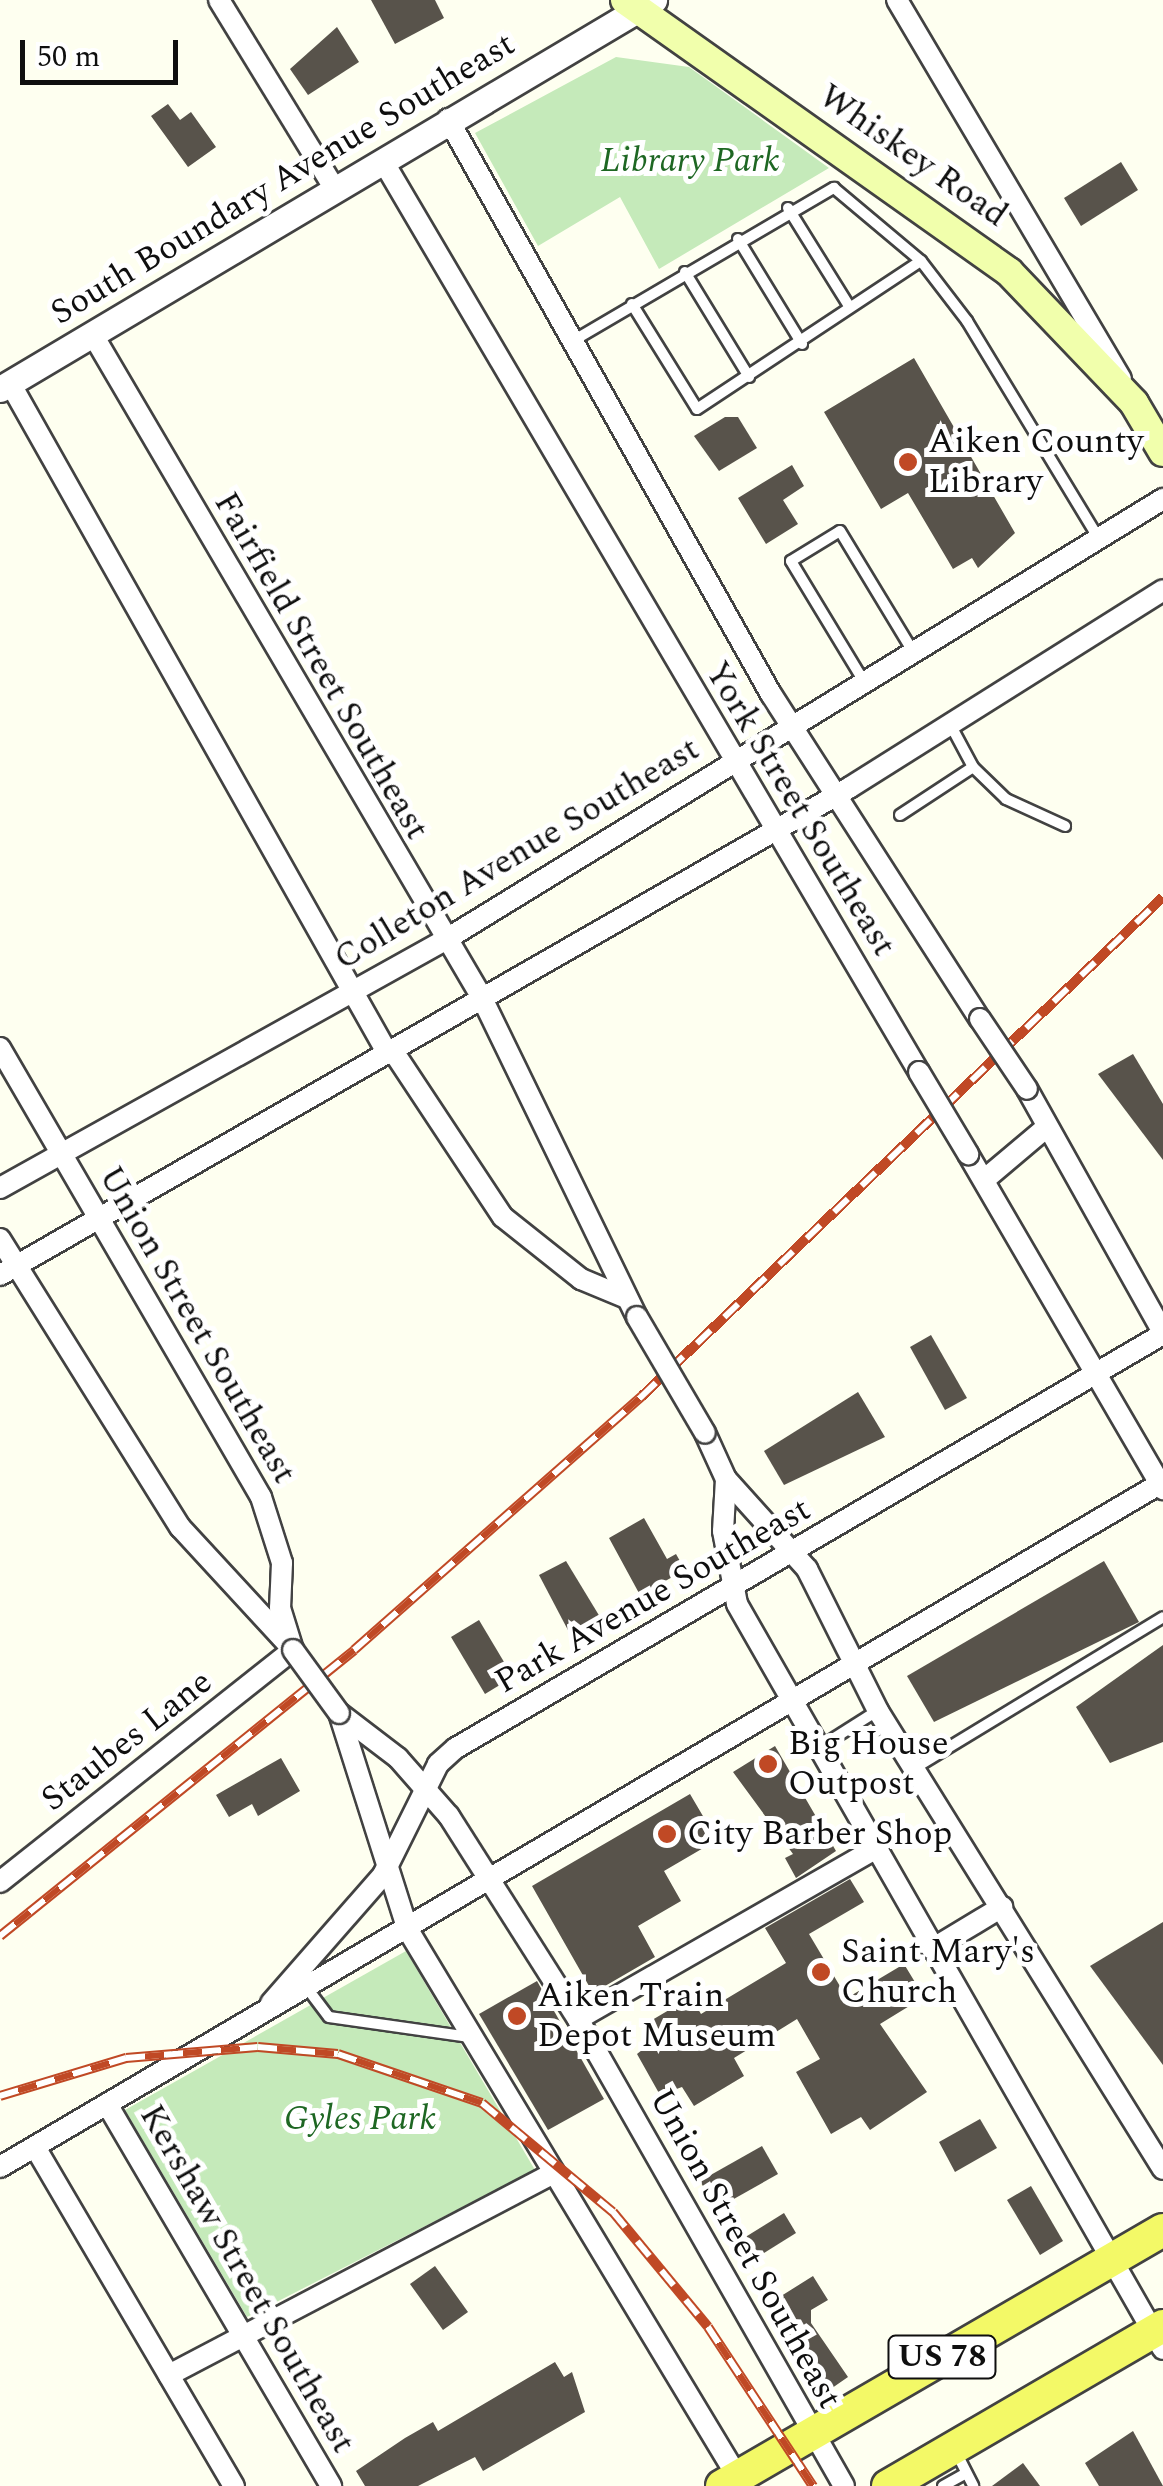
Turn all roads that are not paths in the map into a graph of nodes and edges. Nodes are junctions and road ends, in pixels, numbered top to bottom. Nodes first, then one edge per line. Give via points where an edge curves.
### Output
1 (219, 0) edge
2 (897, 0) edge
3 (637, 4) edge
4 (448, 118) junction
5 (383, 162) junction
6 (336, 191) junction
7 (788, 208) junction
8 (738, 240) junction
9 (921, 261) junction
10 (685, 272) junction
11 (632, 304) junction
12 (848, 306) junction
13 (92, 335) junction
14 (572, 342) junction
15 (802, 344) junction
16 (750, 376) junction
17 (5, 386) edge
18 (1134, 403) junction
19 (1163, 452) edge
20 (1163, 499) edge
21 (1098, 536) junction
22 (1163, 590) edge
23 (912, 650) junction
24 (863, 680) junction
25 (949, 723) junction
26 (790, 724) junction
27 (734, 761) junction
28 (973, 768) junction
29 (835, 796) junction
30 (900, 815) dead end
31 (1064, 826) dead end
32 (774, 831) junction
33 (444, 940) junction
34 (352, 992) junction
35 (481, 996) junction
36 (0, 1048) edge
37 (390, 1052) junction
38 (1047, 1126) junction
39 (62, 1155) junction
40 (984, 1180) junction
41 (0, 1188) edge
42 (101, 1220) junction
43 (0, 1238) edge
44 (8, 1271) edge
45 (624, 1297) junction
46 (1163, 1333) edge
47 (1096, 1374) junction
48 (726, 1479) junction
49 (1162, 1485) edge
50 (791, 1552) junction
51 (734, 1588) junction
52 (1163, 1617) edge
53 (293, 1650) junction
54 (853, 1660) junction
55 (787, 1698) junction
56 (878, 1710) junction
57 (339, 1712) junction
58 (815, 1750) junction
59 (915, 1768) junction
60 (426, 1786) junction
61 (873, 1850) junction
62 (384, 1875) junction
63 (488, 1880) junction
64 (0, 1882) edge
65 (1002, 1907) junction
66 (408, 1930) junction
67 (932, 1949) junction
68 (310, 1992) junction
69 (266, 2008) junction
70 (578, 2019) junction
71 (470, 2037) junction
72 (106, 2104) junction
73 (34, 2147) junction
74 (0, 2167) edge
75 (1163, 2169) edge
76 (554, 2173) junction
77 (1163, 2230) edge
78 (1113, 2259) junction
79 (241, 2330) junction
80 (1160, 2336) edge
81 (169, 2376) junction
82 (811, 2432) junction
83 (960, 2460) junction
84 (734, 2483) edge
85 (896, 2484) edge
86 (234, 2486) edge
87 (330, 2486) edge
88 (844, 2486) edge
89 (943, 2486) edge
90 (973, 2486) edge

1 - 6 street
2 - 18 street
3 - 4 street, South Boundary Avenue Southeast
3 - 18 main road, Whiskey Road via 924,205 1036,296
4 - 5 street, South Boundary Avenue Southeast
4 - 14 street, York Street Southeast
5 - 6 street, South Boundary Avenue Southeast
5 - 27 street, York Street Southeast
6 - 13 street, South Boundary Avenue Southeast
7 - 8 lane
7 - 9 lane via 834,188
7 - 12 lane
8 - 10 lane
8 - 15 lane
9 - 12 lane
9 - 21 lane
10 - 11 lane
10 - 16 lane
11 - 14 lane
11 - 16 lane via 697,410
12 - 15 lane via 853,313
13 - 17 street, South Boundary Avenue Southeast
13 - 33 street, Fairfield Street Southeast
14 - 26 street, York Street Southeast
15 - 16 lane
17 - 34 street
18 - 19 main road, Whiskey Road
20 - 21 street, Colleton Avenue Southeast
21 - 23 street, Colleton Avenue Southeast
22 - 25 street
23 - 24 street, Colleton Avenue Southeast
23 - 24 lane via 840,531 791,561
24 - 26 street, Colleton Avenue Southeast
25 - 28 lane
25 - 29 street
26 - 27 street, Colleton Avenue Southeast
26 - 29 street, York Street Southeast
27 - 32 street, York Street Southeast
27 - 33 street, Colleton Avenue Southeast
28 - 30 lane
28 - 31 lane via 1006,799
29 - 32 street
29 - 38 street, York Street Southeast, bridge
32 - 35 street
32 - 40 street, York Street Southeast, bridge
33 - 34 street, Colleton Avenue Southeast
33 - 35 street, Fairfield Street Southeast
34 - 37 street
34 - 39 street, Colleton Avenue Southeast
35 - 37 street
35 - 45 street, Fairfield Street Southeast via 574,1172
36 - 39 street, Union Street Southeast
37 - 42 street
37 - 45 street via 503,1217 581,1279
38 - 40 street
38 - 46 street, York Street Southeast
39 - 41 street, Colleton Avenue Southeast
39 - 42 street, Union Street Southeast
40 - 47 street, York Street Southeast
42 - 44 street
42 - 53 street, Union Street Southeast via 261,1498 282,1563 280,1608
43 - 44 street, Union Street Southeast
44 - 53 street, Union Street Southeast via 180,1527
45 - 48 street, Fairfield Street Southeast, bridge
46 - 47 street, Park Avenue Southeast
47 - 49 street, York Street Southeast
47 - 50 street, Park Avenue Southeast
48 - 50 street, Fairfield Street Southeast
48 - 51 street, Fairfield Street Southeast
49 - 54 street, Park Avenue Southeast
50 - 51 street, Park Avenue Southeast
50 - 54 street, Fairfield Street Southeast
51 - 55 street, Fairfield Street Southeast
51 - 60 street, Park Avenue Southeast via 456,1748
52 - 59 lane
53 - 57 street, Union Street Southeast, bridge
53 - 64 street, Staubes Lane
54 - 55 street, Park Avenue Southeast
54 - 56 street, Fairfield Street Southeast
55 - 58 street, Fairfield Street Southeast
55 - 63 street, Park Avenue Southeast
56 - 58 lane
56 - 59 street, Fairfield Street Southeast
57 - 60 street, Union Street Southeast
57 - 62 street, Union Street Southeast
58 - 61 street, Fairfield Street Southeast
59 - 65 street, Fairfield Street Southeast
60 - 62 street, Park Avenue Southeast
60 - 63 street, Union Street Southeast
61 - 67 street, Fairfield Street Southeast
61 - 70 street
62 - 66 street, Union Street Southeast
62 - 69 street, Park Avenue Southeast
63 - 66 street, Park Avenue Southeast
63 - 70 street, Union Street Southeast
65 - 67 street
65 - 75 street, Fairfield Street Southeast
66 - 68 street, Park Avenue Southeast
66 - 71 street, Union Street Southeast
67 - 78 street, Fairfield Street Southeast
68 - 69 street, Park Avenue Southeast
68 - 71 lane via 329,2017
69 - 72 street, Park Avenue Southeast
70 - 82 street, Union Street Southeast
71 - 76 street, Union Street Southeast
72 - 73 street, Park Avenue Southeast
72 - 79 street, Kershaw Street Southeast
73 - 74 street, Park Avenue Southeast
73 - 81 street
76 - 79 street
76 - 84 street, Union Street Southeast
77 - 78 main road, US 78
78 - 80 street, Fairfield Street Southeast
78 - 82 main road, US 78
79 - 81 street
79 - 87 street, Kershaw Street Southeast
80 - 83 main road, US 78
81 - 86 street
82 - 84 main road, US 78
82 - 88 street, Union Street Southeast
83 - 85 main road, US 78
83 - 89 lane
83 - 90 lane

